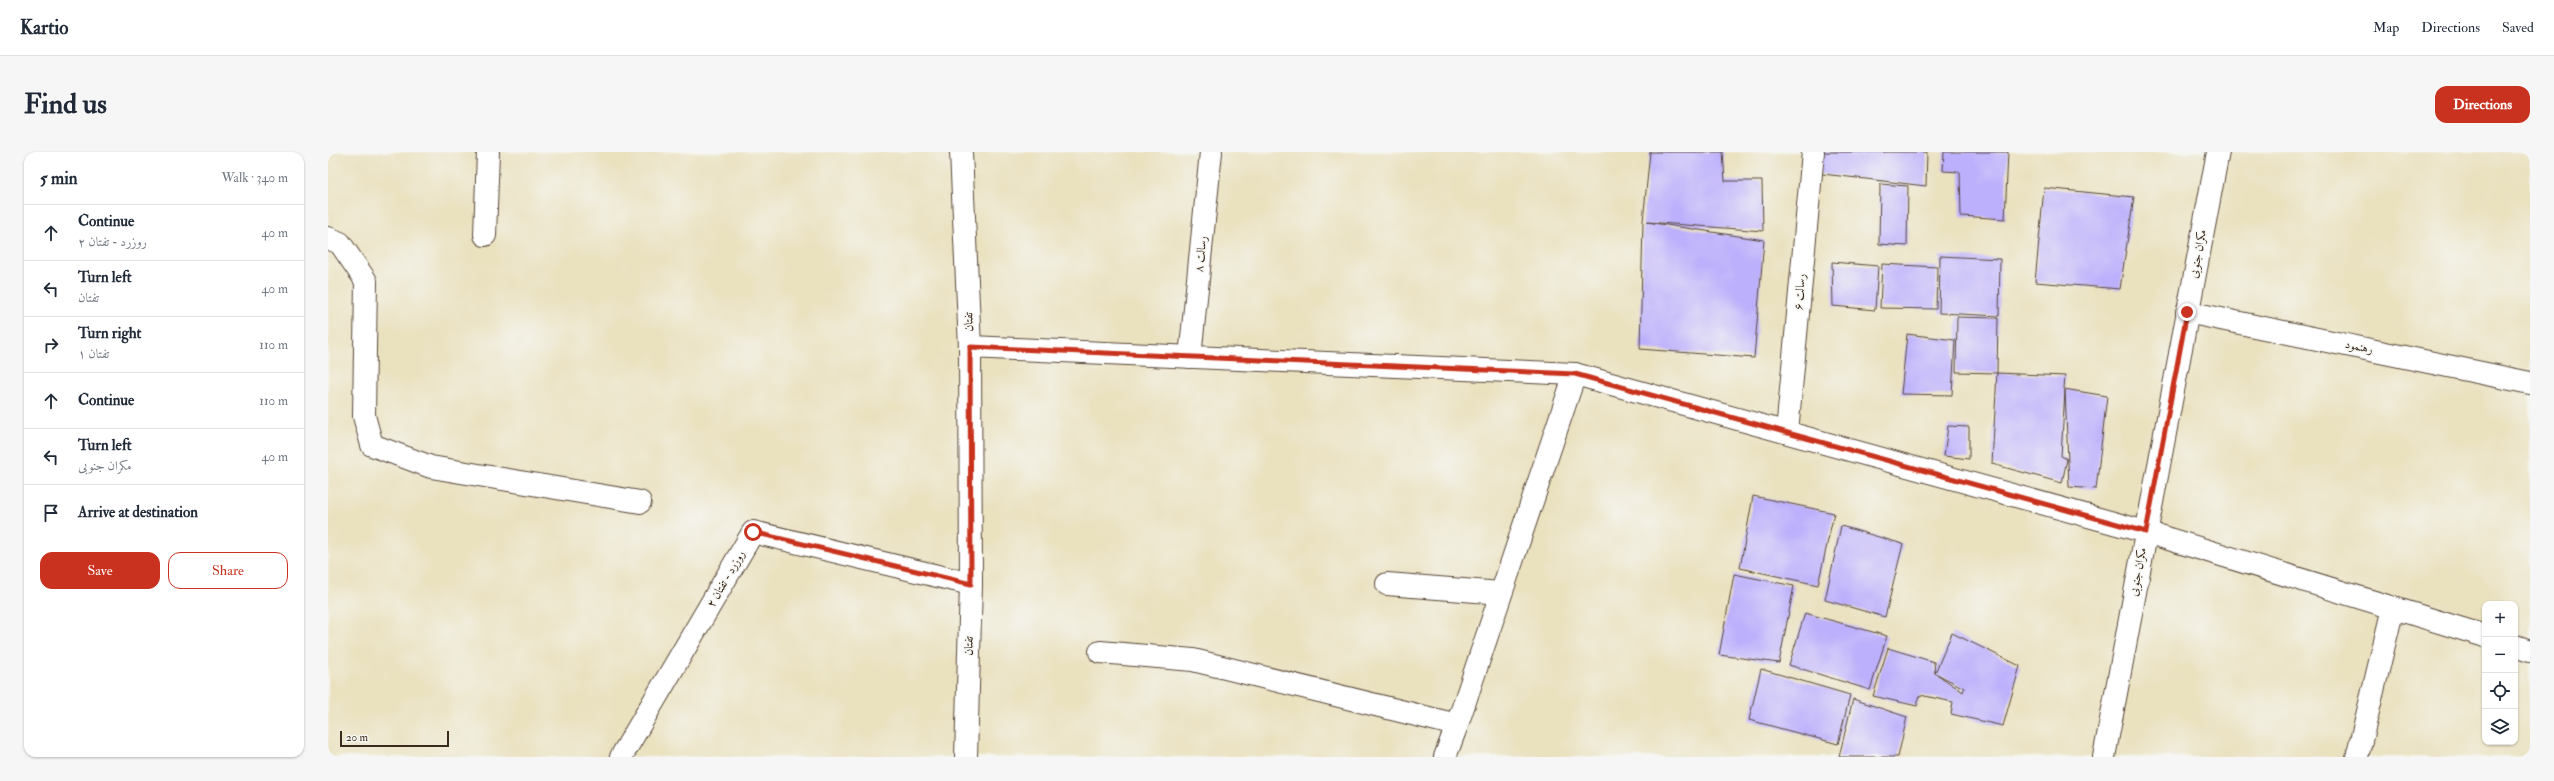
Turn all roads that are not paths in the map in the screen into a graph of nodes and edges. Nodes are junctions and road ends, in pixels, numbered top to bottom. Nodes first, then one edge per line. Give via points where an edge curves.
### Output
1 (488, 152) edge
2 (962, 152) edge
3 (1211, 152) edge
4 (1813, 152) edge
5 (2218, 152) edge
6 (485, 235) dead end
7 (328, 238) edge
8 (2187, 312) junction
9 (970, 347) junction
10 (1190, 357) junction
11 (1575, 374) junction
12 (2530, 383) edge
13 (1787, 432) junction
14 (640, 502) dead end
15 (2146, 532) junction
16 (971, 584) junction
17 (1387, 584) dead end
18 (1501, 593) junction
19 (2393, 608) junction
20 (2482, 635) edge
21 (2518, 647) edge
22 (2530, 650) edge
23 (1100, 652) dead end
24 (1457, 725) junction
25 (621, 757) edge
26 (966, 757) edge
27 (1445, 757) edge
28 (2104, 757) edge
29 (2357, 757) edge

1 - 6 street
2 - 9 street, تفتان
3 - 10 street, رسالت ۸
4 - 13 street, رسالت ۶
5 - 8 street, مکران جنوبی
7 - 14 street via 340,243 366,281 364,416 372,445 431,467
8 - 12 street, رهنمود
8 - 15 street, مکران جنوبی
9 - 10 street
9 - 16 street, تفتان
10 - 11 street
11 - 13 street
11 - 18 street
13 - 15 street
15 - 19 street
15 - 28 street, مکران جنوبی
16 - 25 street, روزرد - تفتان ۲ via 753,532
16 - 26 street, تفتان
17 - 18 street
18 - 24 street
19 - 20 street
19 - 29 street
21 - 22 street
23 - 24 street via 1193,660
24 - 27 street

